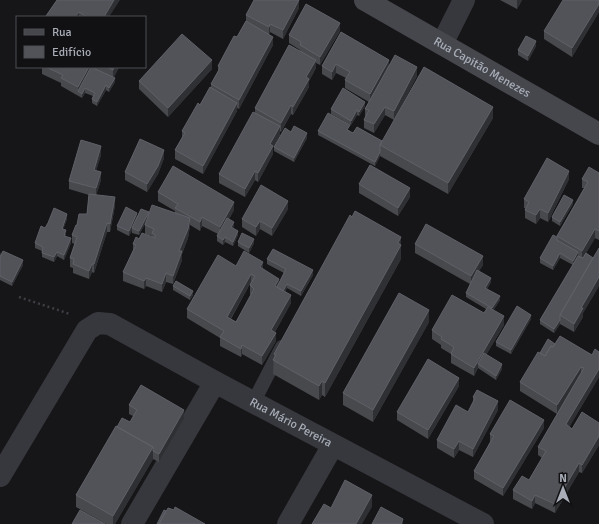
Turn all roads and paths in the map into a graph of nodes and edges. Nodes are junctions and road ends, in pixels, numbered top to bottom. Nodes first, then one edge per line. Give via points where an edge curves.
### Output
1 (365, 0) edge
2 (464, 0) edge
3 (442, 44) junction
4 (599, 134) edge
5 (19, 297) dead end
6 (98, 323) junction
7 (289, 333) edge
8 (215, 382) junction
9 (253, 402) junction
10 (333, 445) junction
11 (0, 476) edge
12 (132, 524) edge
13 (288, 524) edge
14 (484, 524) edge

1 - 3 street, Rua Capitão Menezes
2 - 3 street
3 - 4 street, Rua Capitão Menezes
5 - 6 path
6 - 8 street, Rua Mário Pereira via 110,324
6 - 11 street via 87,330
7 - 9 lane
8 - 9 street, Rua Mário Pereira
8 - 12 street
9 - 10 street, Rua Mário Pereira
10 - 13 street
10 - 14 street, Rua Mário Pereira

